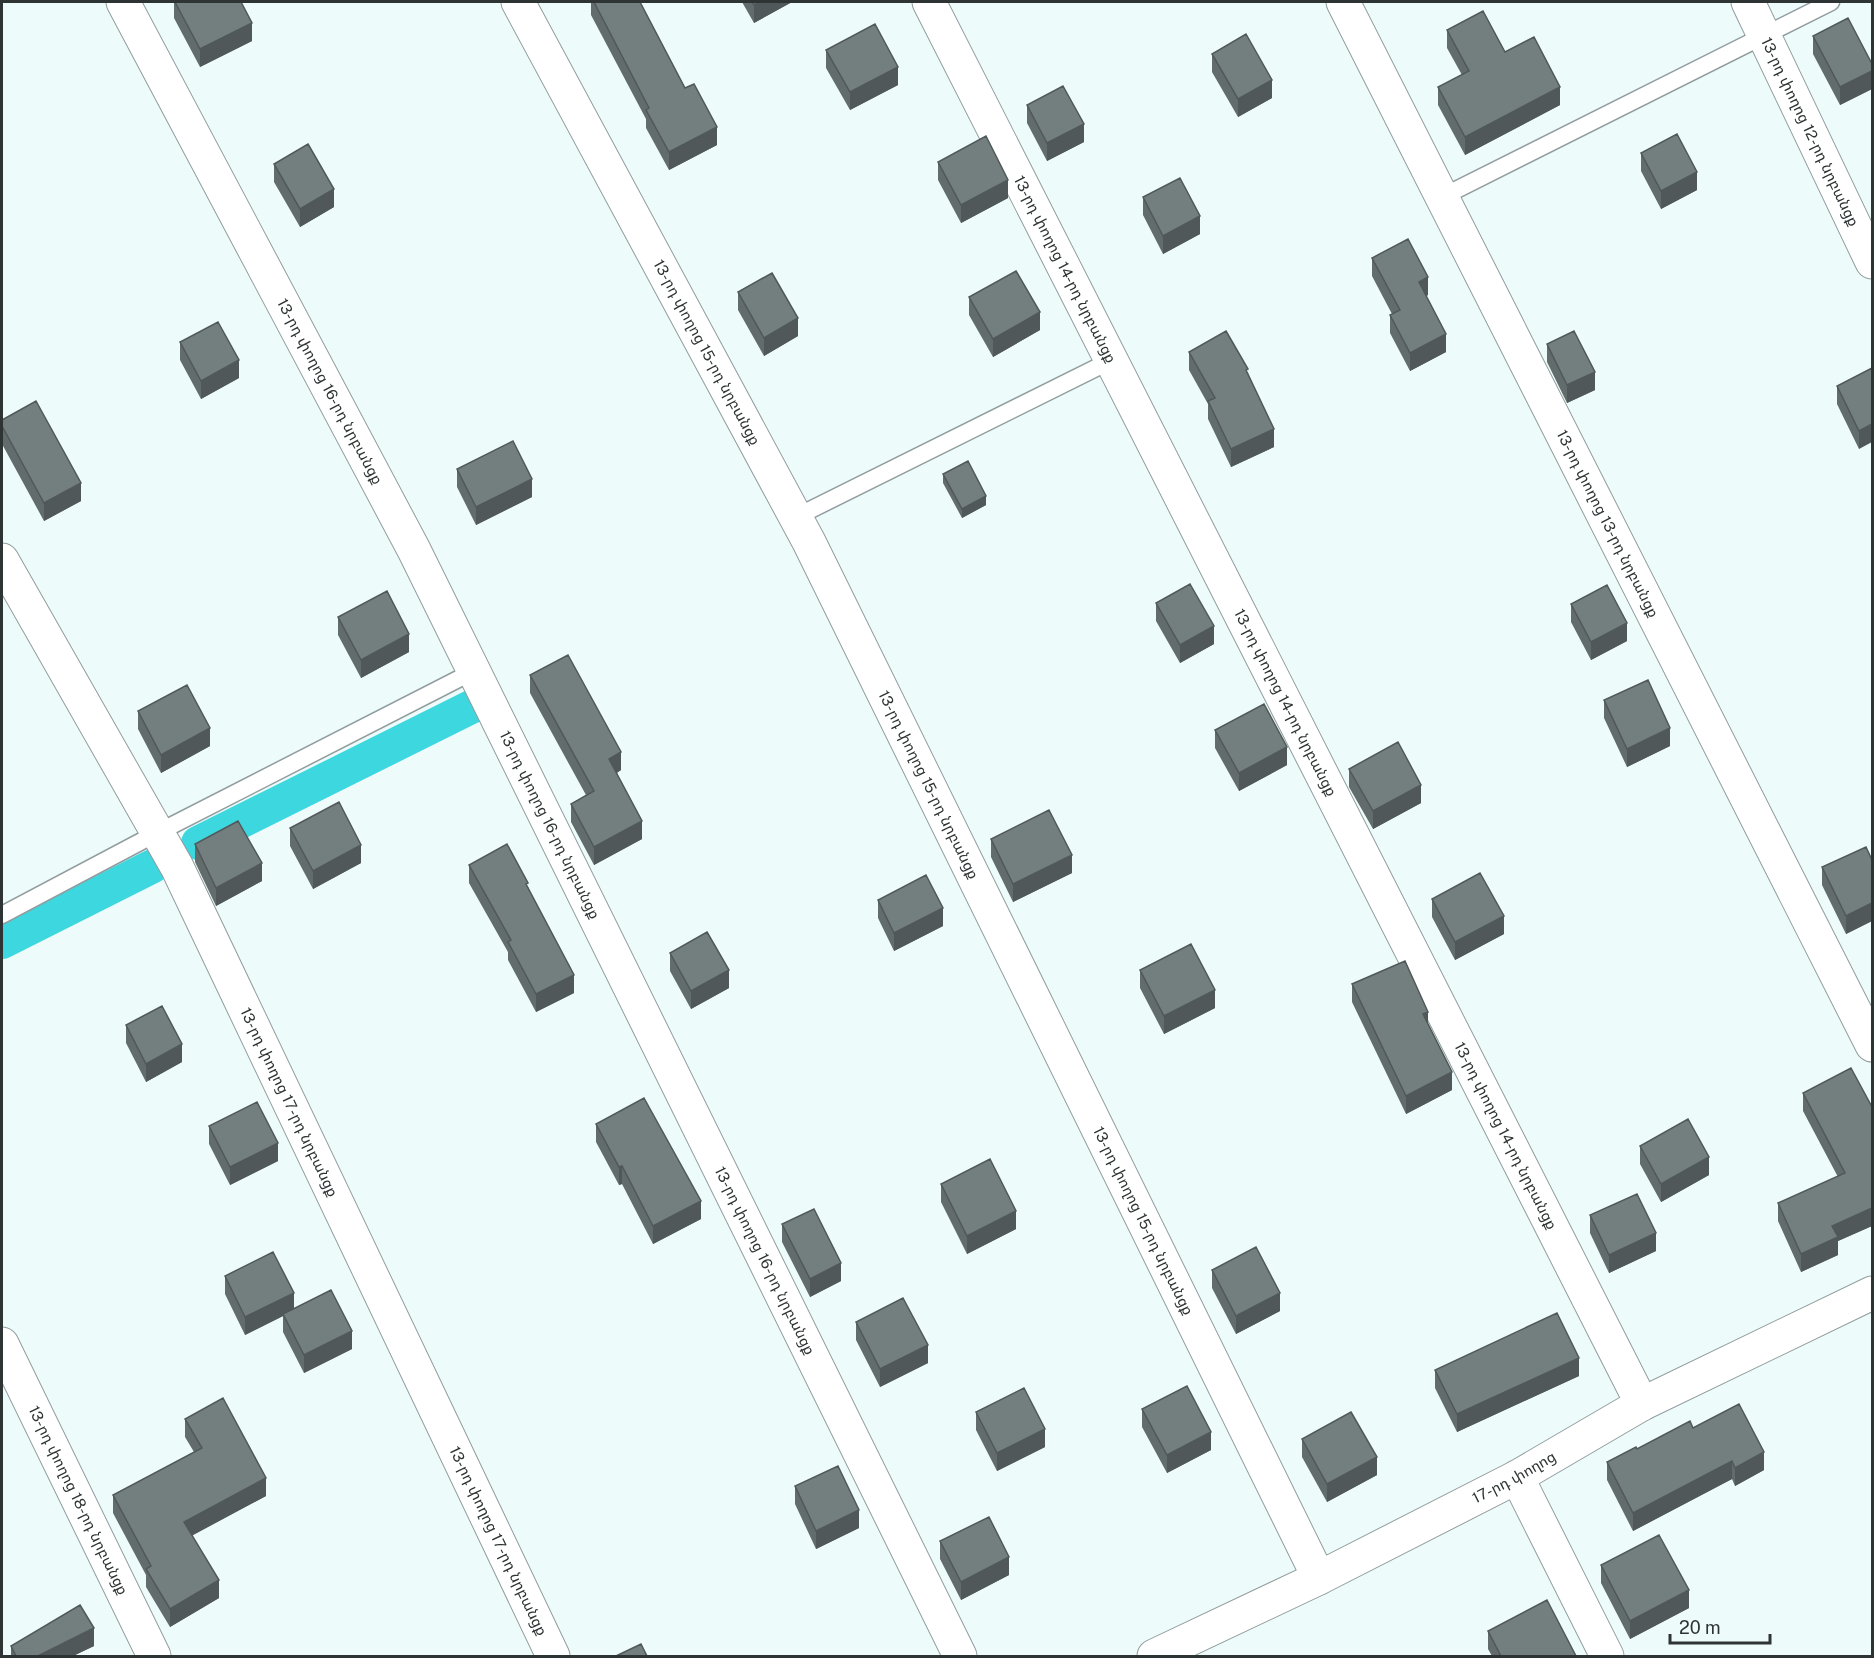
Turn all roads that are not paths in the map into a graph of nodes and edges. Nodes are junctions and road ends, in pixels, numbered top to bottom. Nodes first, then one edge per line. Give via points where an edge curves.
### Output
1 (123, 2) edge
2 (518, 2) edge
3 (929, 2) edge
4 (1343, 2) edge
5 (1748, 2) edge
6 (1831, 2) edge
7 (1765, 36) junction
8 (1442, 197) junction
9 (1872, 262) edge
10 (1112, 360) junction
11 (796, 517) junction
12 (2, 560) edge
13 (474, 671) junction
14 (157, 833) junction
15 (2, 915) edge
16 (1872, 1046) edge
17 (1872, 1293) edge
18 (2, 1344) edge
19 (1642, 1404) junction
20 (1517, 1477) junction
21 (1319, 1578) junction
22 (154, 1656) edge
23 (553, 1656) edge
24 (960, 1656) edge
25 (1154, 1656) edge
26 (1607, 1656) edge

1 - 13 street, 13-րդ փողոց 16-րդ նրբանցք via 414,550
2 - 11 street, 13-րդ փողոց 15-րդ նրբանցք
3 - 10 street, 13-րդ փողոց 14-րդ նրբանցք
4 - 8 street, 13-րդ փողոց 13-րդ նրբանցք
5 - 7 street, 13-րդ փողոց 12-րդ նրբանցք
6 - 7 lane
7 - 8 lane
7 - 9 street, 13-րդ փողոց 12-րդ նրբանցք
8 - 16 street, 13-րդ փողոց 13-րդ նրբանցք
10 - 11 lane
10 - 19 street, 13-րդ փողոց 14-րդ նրբանցք
11 - 21 street, 13-րդ փողոց 15-րդ նրբանցք
12 - 14 street, 13-րդ փողոց 17-րդ նրբանցք
13 - 14 lane
13 - 24 street, 13-րդ փողոց 16-րդ նրբանցք
14 - 15 lane
14 - 23 street, 13-րդ փողոց 17-րդ նրբանցք via 177,867
17 - 19 street, 17-րդ փողոց
18 - 22 street, 13-րդ փողոց 18-րդ նրբանցք
19 - 20 street, 17-րդ փողոց
20 - 21 street, 17-րդ փողոց
20 - 26 street
21 - 25 street, 17-րդ փողոց

